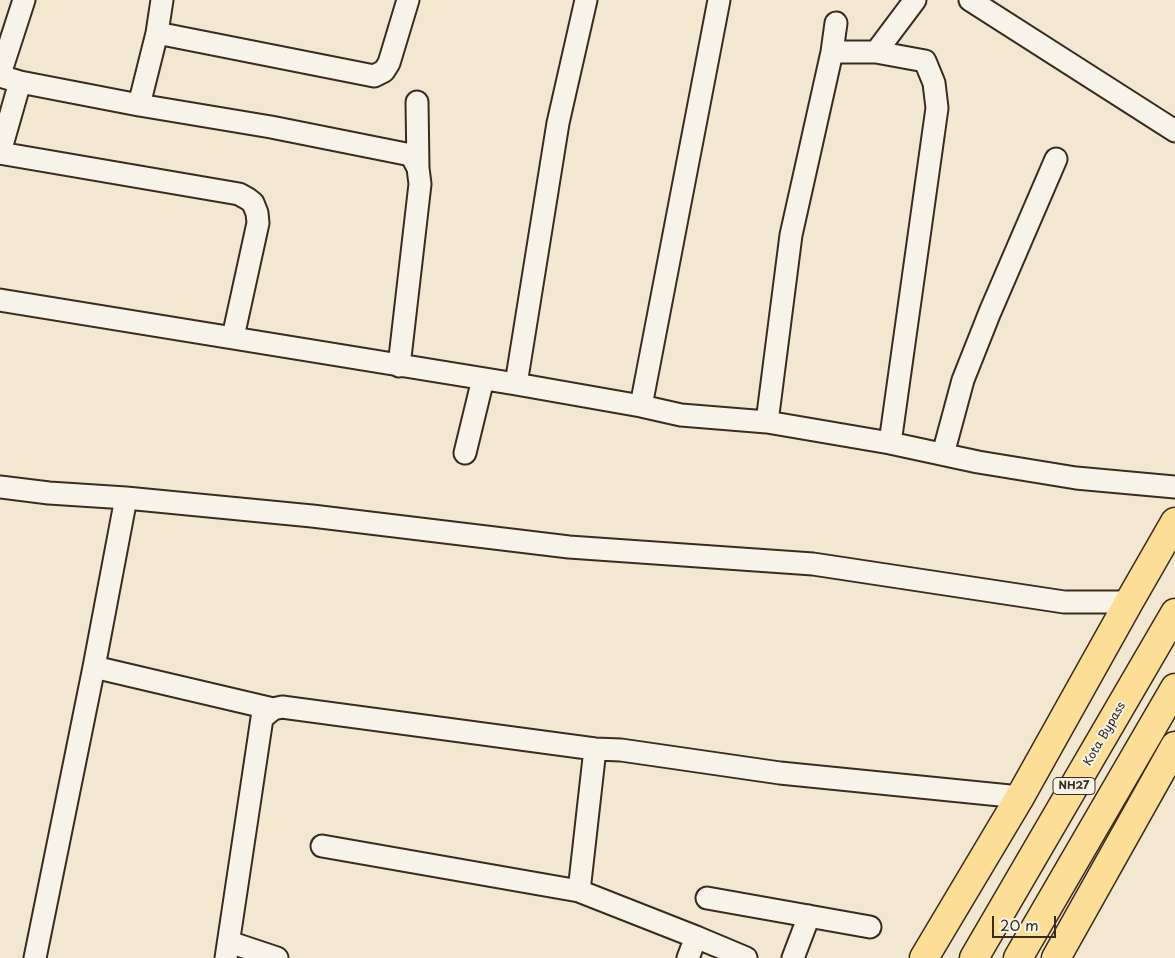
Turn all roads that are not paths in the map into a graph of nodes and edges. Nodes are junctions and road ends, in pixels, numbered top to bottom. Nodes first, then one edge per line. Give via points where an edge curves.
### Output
1 (24, 0) edge
2 (162, 0) edge
3 (408, 0) edge
4 (586, 0) edge
5 (719, 0) edge
6 (915, 0) edge
7 (970, 0) edge
8 (836, 23) dead end
9 (157, 33) junction
10 (832, 52) junction
11 (876, 52) junction
12 (7, 77) edge
13 (417, 102) dead end
14 (139, 105) junction
15 (1175, 131) edge
16 (0, 152) edge
17 (1056, 159) dead end
18 (418, 168) junction
19 (0, 300) edge
20 (233, 337) junction
21 (399, 366) junction
22 (482, 379) junction
23 (516, 384) junction
24 (641, 406) junction
25 (767, 422) junction
26 (890, 443) junction
27 (465, 454) dead end
28 (943, 454) junction
29 (0, 487) edge
30 (1175, 487) edge
31 (126, 498) junction
32 (1175, 522) edge
33 (1128, 602) junction
34 (1175, 613) edge
35 (94, 667) junction
36 (1175, 688) edge
37 (273, 709) junction
38 (1175, 746) edge
39 (595, 749) junction
40 (1020, 797) junction
41 (322, 846) dead end
42 (579, 891) junction
43 (707, 898) dead end
44 (809, 916) junction
45 (870, 927) dead end
46 (696, 937) junction
47 (227, 950) edge
48 (35, 958) edge
49 (277, 958) edge
50 (688, 958) edge
51 (746, 958) edge
52 (793, 958) edge
53 (924, 958) edge
54 (974, 958) edge
55 (1018, 958) edge
56 (1056, 958) edge

1 - 12 street
2 - 9 street
3 - 9 street via 389,63 384,71 374,76
4 - 23 street via 558,123
5 - 24 street
6 - 11 street
7 - 15 street
8 - 10 street
9 - 14 street
10 - 11 street
10 - 25 street via 791,235
11 - 26 street via 925,61 934,83 937,108
12 - 14 street
12 - 16 street
13 - 18 street
14 - 18 street via 411,155
16 - 20 street via 239,194 254,203 258,223
17 - 28 street via 963,380
18 - 21 street via 420,184
19 - 20 street
20 - 21 street
21 - 22 street
22 - 23 street
22 - 27 street
23 - 24 street
24 - 25 street via 681,415
25 - 26 street
26 - 28 street
28 - 30 street via 1076,478
29 - 31 street
31 - 33 street via 312,516 578,548 813,564 1064,602
31 - 35 street
32 - 33 main road
33 - 40 main road
34 - 54 main road, Kota Bypass / NH27
35 - 37 street
35 - 48 street
36 - 55 main road, NH27
37 - 39 street via 282,707
37 - 47 street via 262,718
38 - 56 main road
39 - 40 street via 780,774
39 - 42 street
40 - 53 main road
41 - 42 street
42 - 46 street
43 - 44 street
44 - 45 street
44 - 52 street
46 - 50 street
46 - 51 street
47 - 49 street

